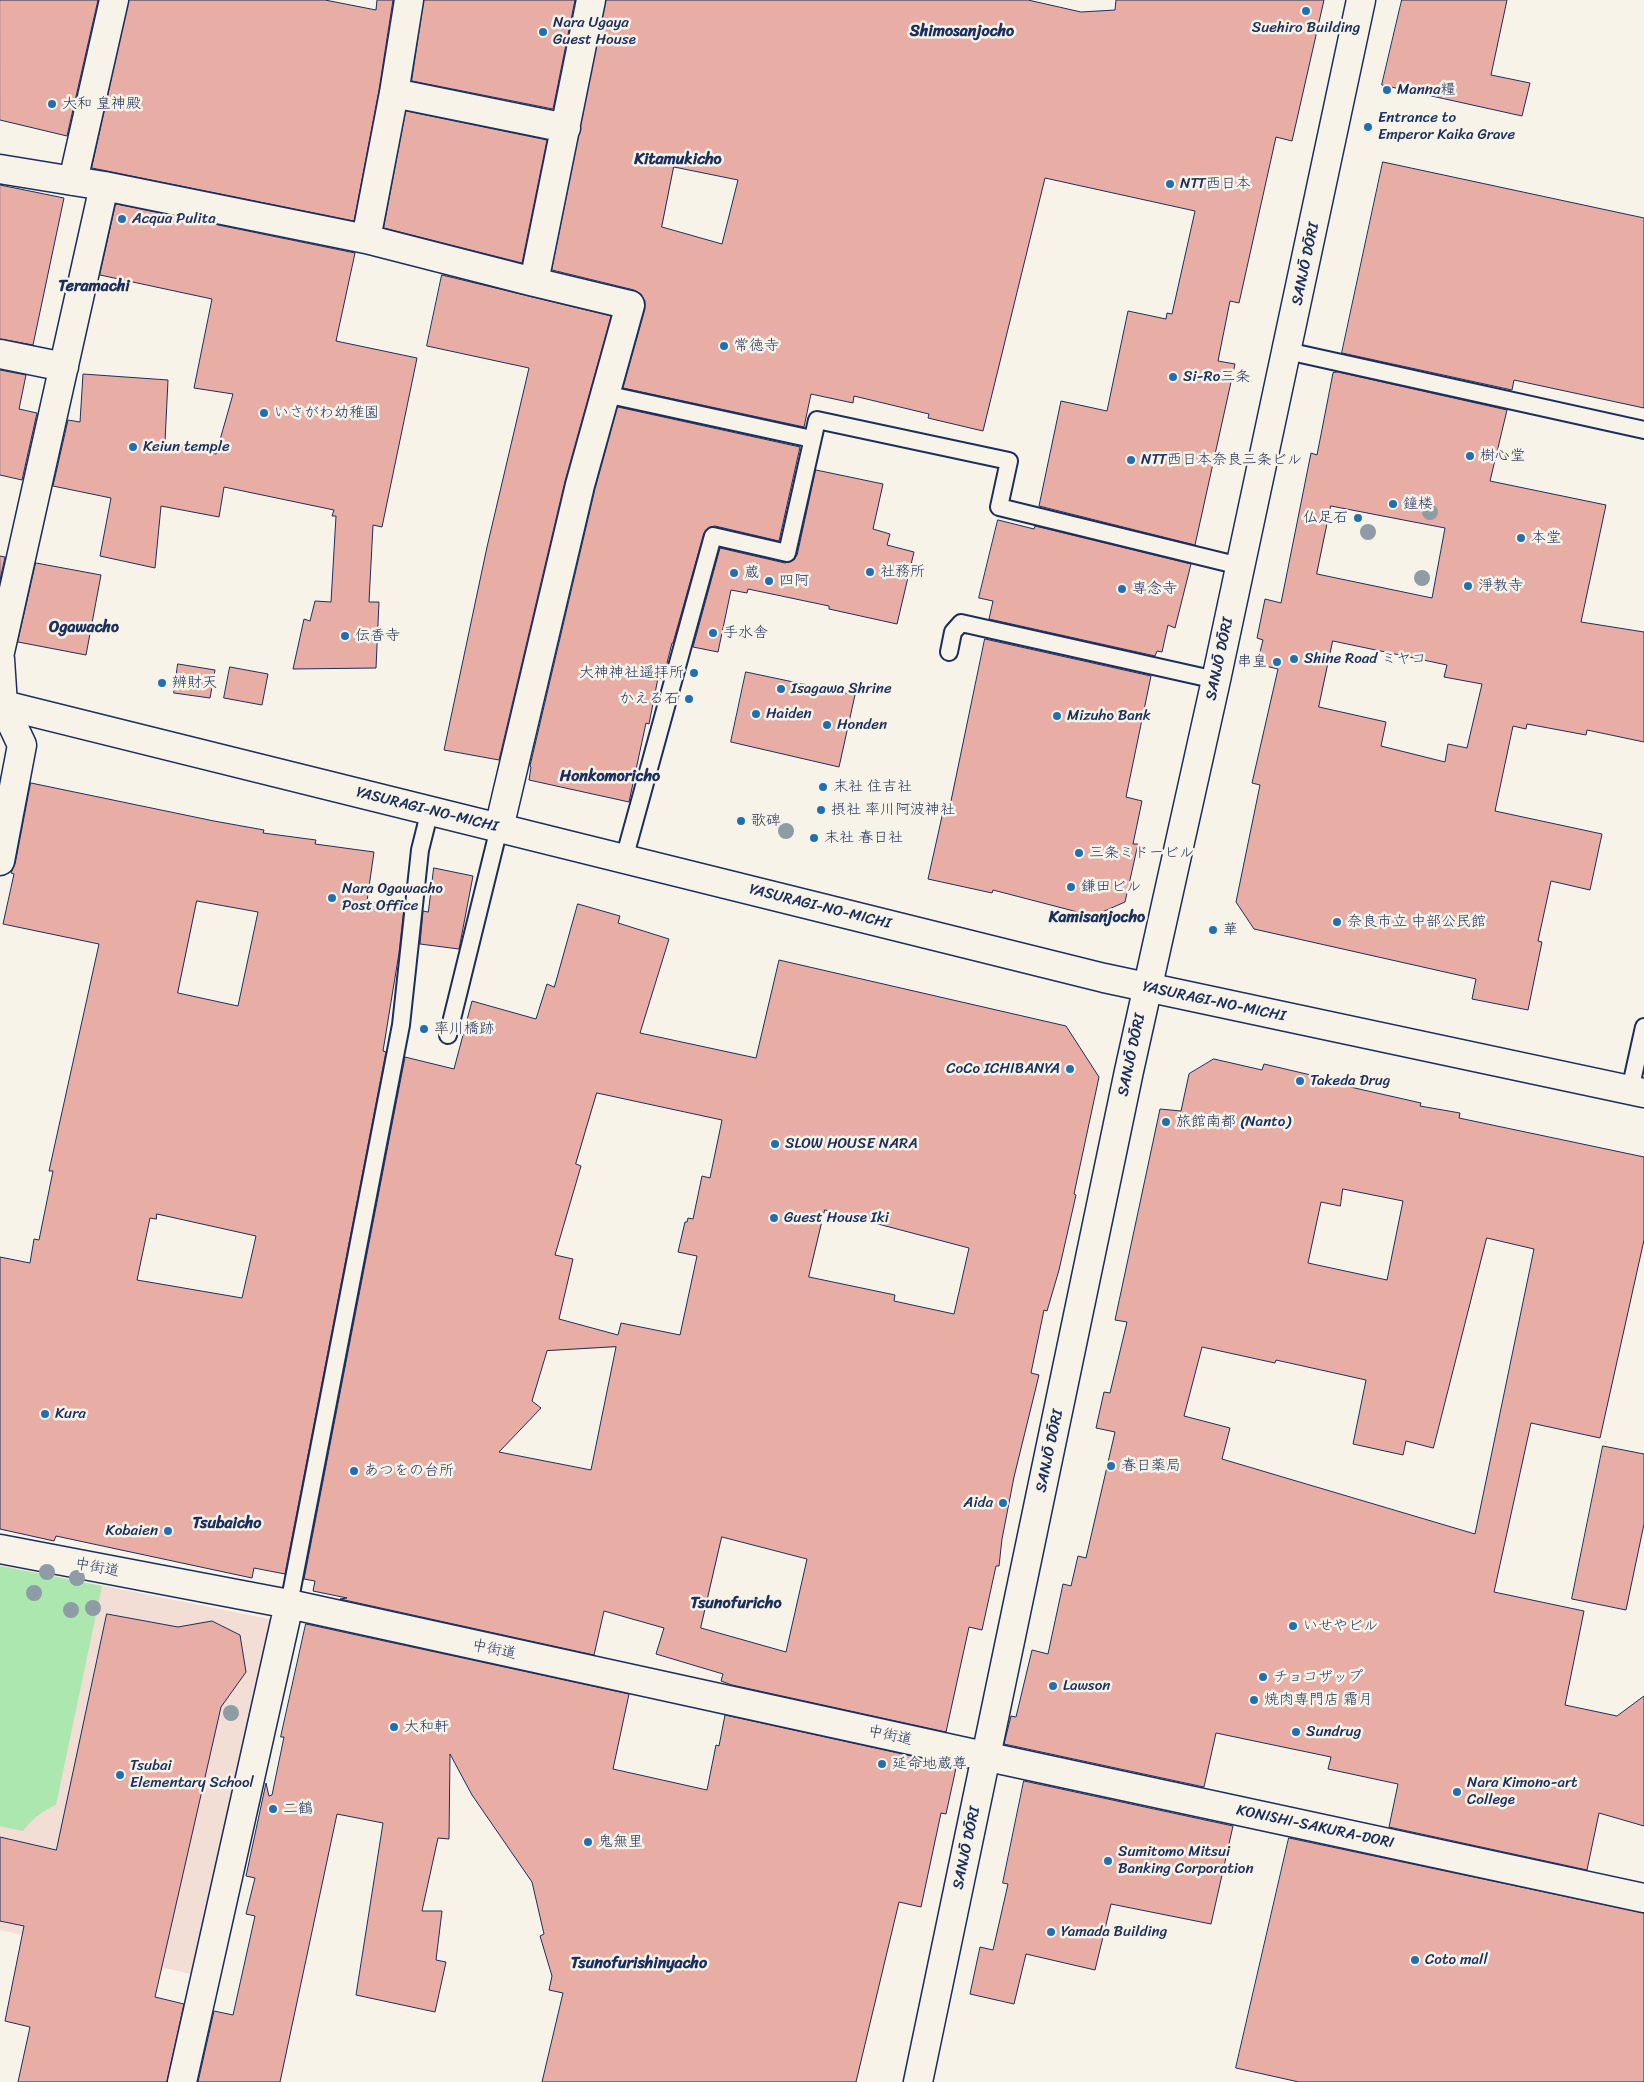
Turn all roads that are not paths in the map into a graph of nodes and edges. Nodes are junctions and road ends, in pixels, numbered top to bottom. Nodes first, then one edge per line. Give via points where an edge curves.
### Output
1 (114, 0) edge
2 (409, 0) edge
3 (591, 0) edge
4 (1362, 0) edge
5 (394, 93) junction
6 (566, 128) junction
7 (0, 169) edge
8 (73, 181) junction
9 (104, 186) junction
10 (366, 239) junction
11 (534, 282) junction
12 (1287, 351) junction
13 (0, 354) edge
14 (64, 367) junction
15 (605, 394) junction
16 (1644, 430) edge
17 (812, 439) junction
18 (1240, 566) junction
19 (0, 652) edge
20 (948, 652) dead end
21 (0, 659) edge
22 (1216, 680) junction
23 (2, 705) edge
24 (430, 810) junction
25 (499, 828) junction
26 (624, 858) junction
27 (0, 862) edge
28 (1147, 988) junction
29 (1644, 1027) edge
30 (448, 1035) dead end
31 (1637, 1091) edge
32 (0, 1550) edge
33 (289, 1604) junction
34 (987, 1757) junction
35 (1644, 1898) edge
36 (182, 2082) edge
37 (918, 2082) edge

1 - 8 street
2 - 5 street
3 - 6 street
4 - 12 street, SANJŌ DŌRI
5 - 6 street
5 - 10 street
6 - 11 street
7 - 8 street
8 - 9 street
9 - 10 street
9 - 14 street
10 - 11 street
11 - 15 street via 630,306
12 - 16 lane
12 - 18 street, SANJŌ DŌRI
13 - 14 street
14 - 19 street
15 - 17 lane
15 - 25 street via 580,485
17 - 18 lane via 817,420 1009,462 999,507
17 - 26 lane via 787,553 713,536
18 - 22 street, SANJŌ DŌRI
20 - 22 lane via 953,632 961,623
21 - 23 street
22 - 28 street, SANJŌ DŌRI
23 - 24 street, YASURAGI-NO-MICHI
23 - 27 street via 22,745
24 - 25 street, YASURAGI-NO-MICHI
24 - 33 lane via 420,850 401,1025
25 - 26 street, YASURAGI-NO-MICHI
25 - 30 lane
26 - 28 street, YASURAGI-NO-MICHI
28 - 31 street, YASURAGI-NO-MICHI
28 - 34 street, SANJŌ DŌRI
29 - 31 lane
32 - 33 street, 中街道
33 - 34 street, 中街道
33 - 36 street
34 - 35 street, KONISHI-SAKURA-DORI
34 - 37 street, SANJŌ DŌRI

